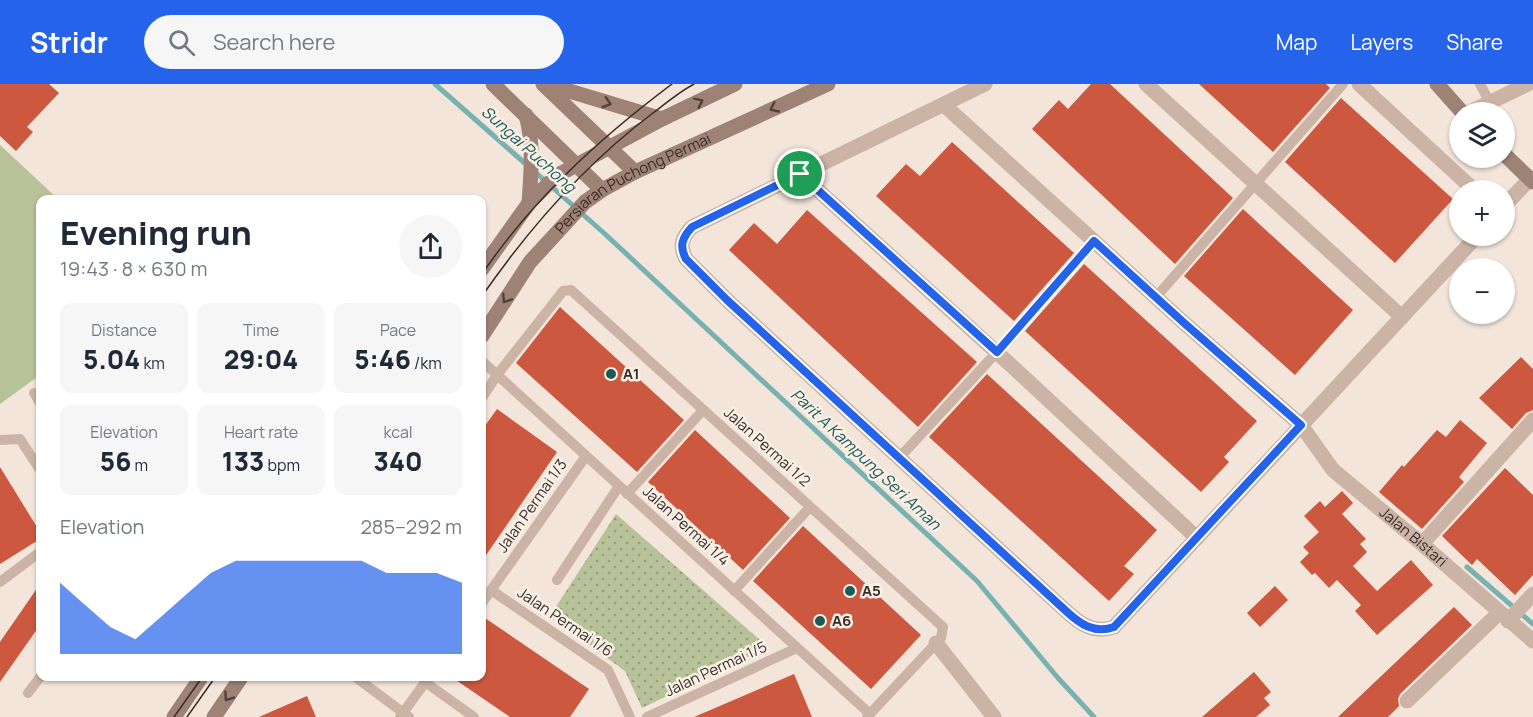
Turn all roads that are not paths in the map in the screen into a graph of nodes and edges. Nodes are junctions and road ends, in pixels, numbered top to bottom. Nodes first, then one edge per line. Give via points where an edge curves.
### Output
1 (493, 84) edge
2 (543, 84) edge
3 (554, 84) edge
4 (735, 84) edge
5 (828, 84) edge
6 (985, 84) edge
7 (1146, 84) edge
8 (1343, 84) edge
9 (1359, 84) edge
10 (1437, 84) edge
11 (1480, 84) edge
12 (1528, 89) edge
13 (1453, 102) edge
14 (1489, 102) edge
15 (1493, 102) edge
16 (944, 105) junction
17 (526, 115) junction
18 (662, 119) junction
19 (609, 148) junction
20 (577, 164) junction
21 (1515, 164) edge
22 (635, 172) junction
23 (800, 174) junction
24 (1463, 180) edge
25 (1532, 180) edge
26 (1255, 184) junction
27 (602, 190) junction
28 (1515, 196) edge
29 (529, 203) junction
30 (1094, 241) junction
31 (1469, 246) edge
32 (486, 264) edge
33 (1156, 297) junction
34 (1402, 317) junction
35 (486, 330) edge
36 (997, 352) junction
37 (486, 365) edge
38 (497, 375) junction
39 (486, 392) edge
40 (703, 410) junction
41 (1533, 420) edge
42 (1301, 425) junction
43 (0, 440) edge
44 (586, 456) junction
45 (900, 458) junction
46 (36, 464) edge
47 (623, 490) junction
48 (810, 507) junction
49 (1197, 538) junction
50 (1422, 544) junction
51 (36, 555) edge
52 (556, 580) dead end
53 (0, 582) edge
54 (491, 590) junction
55 (734, 591) junction
56 (486, 597) edge
57 (1528, 598) edge
58 (1506, 616) junction
59 (1533, 641) edge
60 (936, 643) junction
61 (797, 648) junction
62 (37, 681) edge
63 (199, 681) edge
64 (239, 681) edge
65 (360, 681) edge
66 (426, 681) edge
67 (428, 681) edge
68 (28, 693) dead end
69 (1407, 700) dead end
70 (868, 715) edge
71 (404, 716) edge
72 (174, 717) edge
73 (214, 717) edge
74 (474, 717) edge
75 (630, 717) edge
76 (647, 717) edge
77 (994, 717) edge

1 - 17 main road
2 - 19 main road
3 -> 18 main road
18 -> 4 main road
5 -> 22 main road, Persiaran Puchong Permai
6 - 16 street
7 - 26 street
8 - 26 lane
9 - 24 street
10 - 13 main road
11 - 14 lane
12 - 15 street
16 - 23 street
16 - 30 street, Jalan Bistari
17 - 20 main road
17 - 29 main road via 531,147
18 - 19 main road
19 - 20 main road
19 - 22 main road
20 - 27 main road
20 - 29 main road via 556,176
21 - 25 main road
22 - 27 main road, Persiaran Puchong Permai
23 - 36 street
23 - 45 street via 692,227 683,236 681,251 727,300
25 - 28 street
26 - 33 lane
26 - 34 street
27 -> 35 main road, Persiaran Puchong Permai via 585,202 530,262
29 - 32 main road
30 - 33 street, Jalan Bistari
30 - 36 lane
31 - 34 street
33 - 42 street, Jalan Bistari
34 - 42 street
36 - 45 lane
36 - 49 street
37 - 38 lane, Jalan Permai 1/4
38 - 39 lane, Jalan Permai 1/2
38 - 40 lane, Jalan Permai 1/2 via 563,291 571,290
38 - 44 lane, Jalan Permai 1/4
40 - 47 lane
40 - 48 lane, Jalan Permai 1/2
41 - 50 street
42 - 49 street
42 - 50 street, Jalan Bistari via 1333,470
43 - 46 lane via 20,439
44 - 47 lane, Jalan Permai 1/4
44 - 54 lane, Jalan Permai 1/3
45 - 49 street via 1086,627 1103,631 1114,627
47 - 52 lane
47 - 55 lane, Jalan Permai 1/4
48 - 55 lane
48 - 60 lane, Jalan Permai 1/2 via 943,627
50 - 58 street, Jalan Bistari
51 - 53 lane
54 - 56 lane, Jalan Permai 1/3
54 - 75 lane, Jalan Permai 1/6 via 608,670
55 - 61 lane, Jalan Permai 1/4
57 - 58 street
58 - 59 street, Jalan Bistari
58 - 69 street
60 - 70 lane
60 - 77 street
61 - 70 lane, Jalan Permai 1/4
61 - 76 lane, Jalan Permai 1/5
62 - 68 lane
63 - 72 main road
64 -> 73 main road
65 - 71 lane
66 - 71 lane
67 - 74 lane

